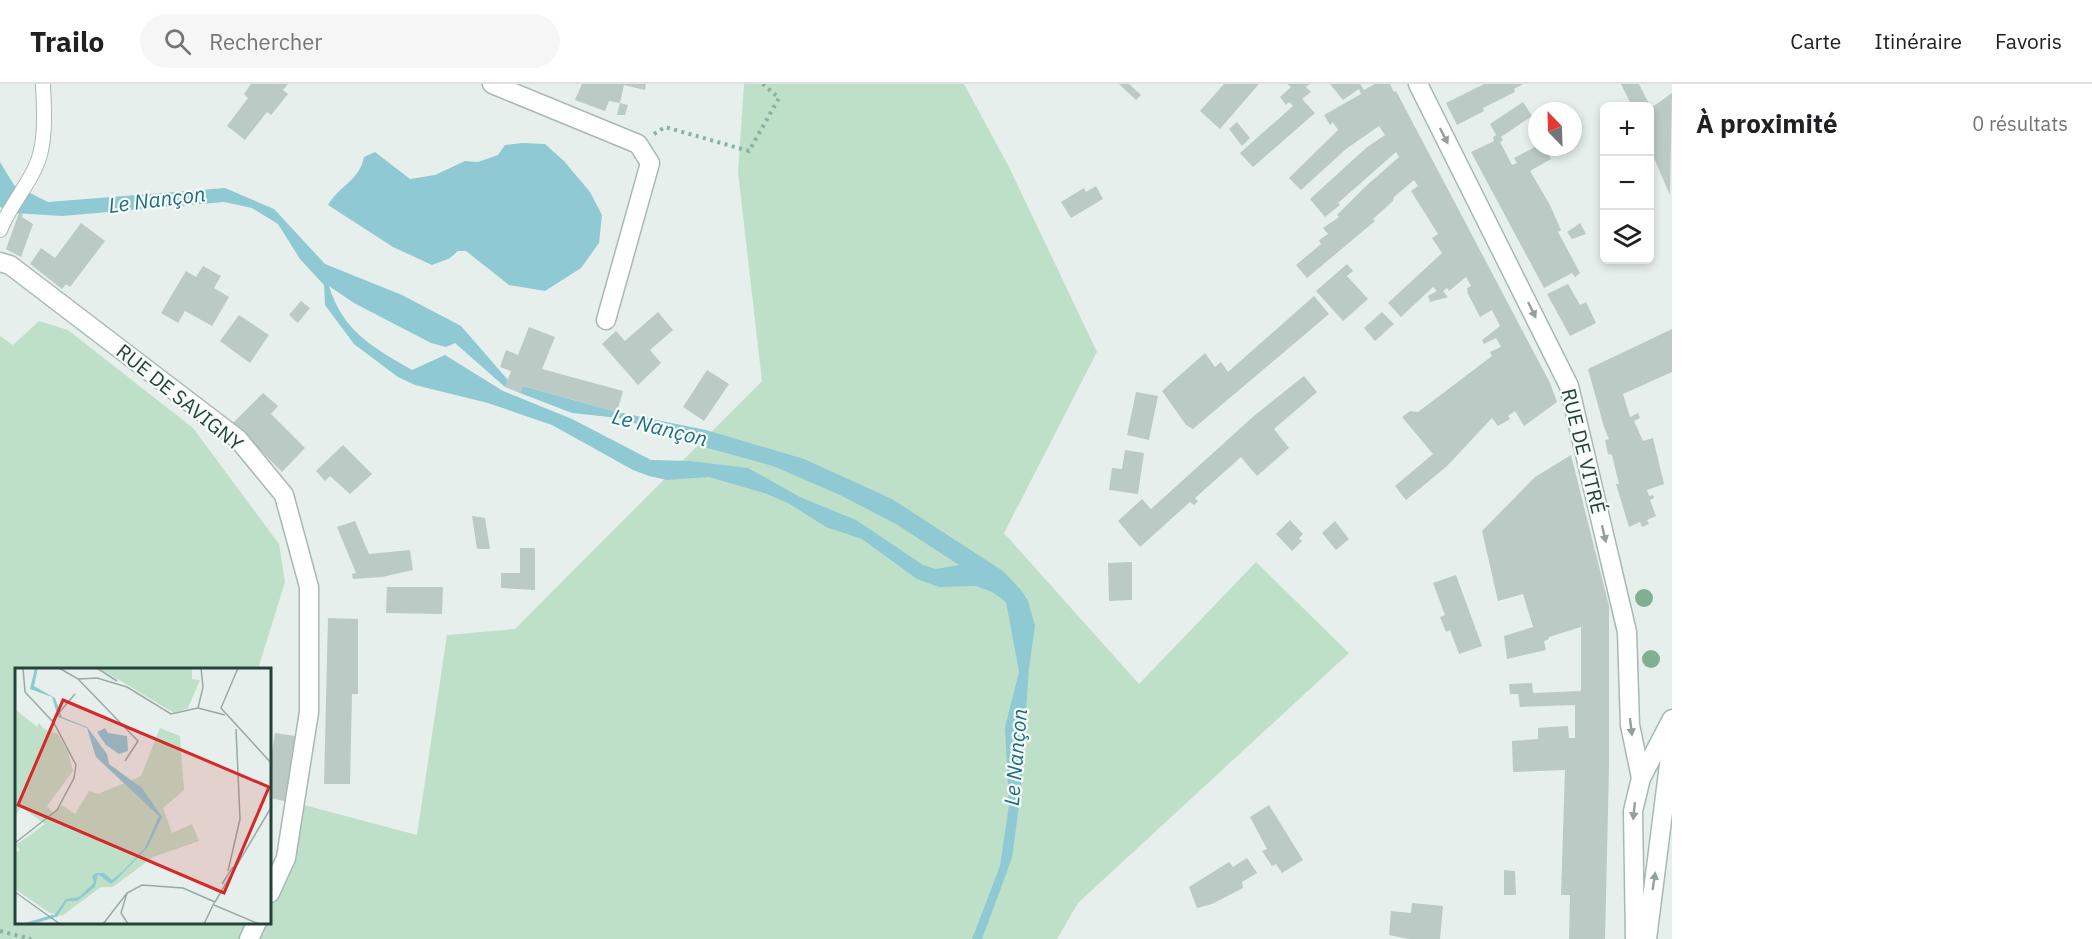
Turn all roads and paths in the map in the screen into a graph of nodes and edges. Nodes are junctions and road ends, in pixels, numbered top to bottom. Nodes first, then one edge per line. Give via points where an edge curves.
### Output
1 (43, 84) edge
2 (492, 84) edge
3 (763, 84) edge
4 (1418, 84) edge
5 (638, 144) junction
6 (0, 230) edge
7 (0, 262) edge
8 (606, 320) dead end
9 (1672, 719) edge
10 (1672, 741) edge
11 (1641, 778) junction
12 (272, 889) edge
13 (256, 924) edge
14 (0, 931) edge
15 (30, 939) edge
16 (249, 939) edge
17 (1635, 939) edge
18 (1647, 939) edge

1 - 6 lane via 41,145 36,166
2 - 5 street
3 - 5 path via 779,98 749,151 664,127
4 -> 11 street, RUE DE VITRÉ via 1569,386 1627,632 1630,725
5 - 8 street via 650,163
7 - 12 street, RUE DE SAVIGNY via 20,272 238,439 285,495 309,587 309,712 286,858
9 - 11 street
18 -> 10 street
11 -> 17 street via 1633,811
13 - 16 street
14 - 15 path

